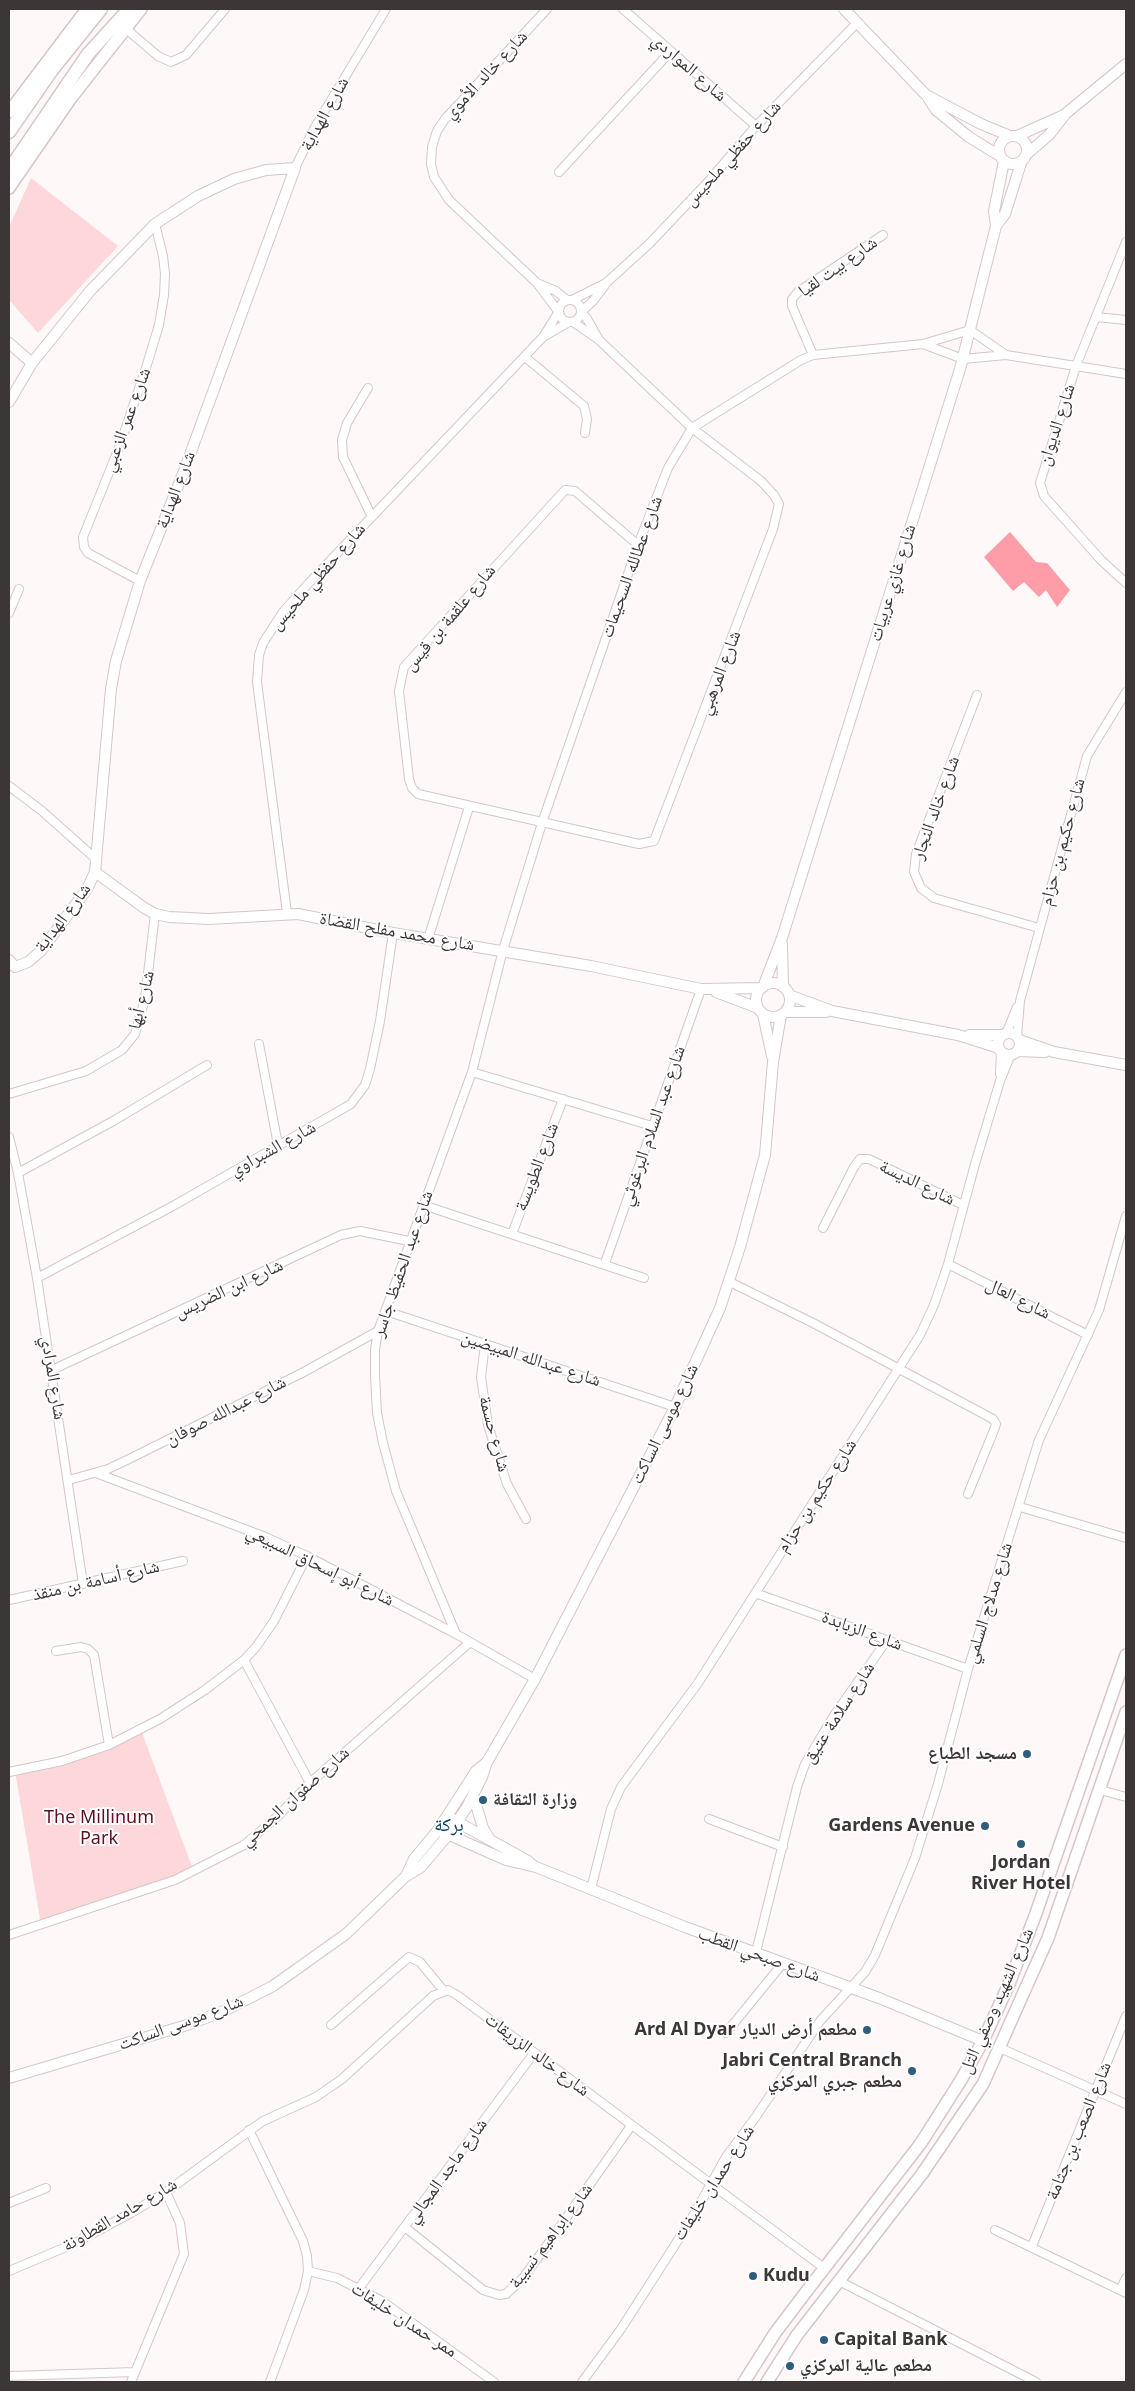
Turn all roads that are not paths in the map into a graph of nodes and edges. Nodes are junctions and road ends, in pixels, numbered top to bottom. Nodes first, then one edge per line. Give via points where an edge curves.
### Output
1 (87, 9) edge
2 (100, 9) edge
3 (129, 9) edge
4 (142, 9) edge
5 (225, 9) edge
6 (386, 9) edge
7 (548, 9) edge
8 (623, 9) edge
9 (844, 9) edge
10 (858, 22) junction
11 (125, 28) junction
12 (670, 52) junction
13 (1126, 64) edge
14 (927, 96) junction
15 (9, 112) edge
16 (1064, 115) junction
17 (756, 126) junction
18 (9, 132) edge
19 (1013, 136) junction
20 (1028, 152) junction
21 (1002, 159) junction
22 (1021, 163) junction
23 (295, 168) junction
24 (9, 170) edge
25 (559, 172) dead end
26 (9, 188) edge
27 (155, 224) junction
28 (996, 226) junction
29 (884, 235) dead end
30 (1126, 242) edge
31 (537, 283) junction
32 (606, 283) junction
33 (570, 300) junction
34 (558, 312) junction
35 (581, 312) junction
36 (1096, 317) junction
37 (1126, 320) edge
38 (571, 322) junction
39 (970, 330) junction
40 (9, 334) edge
41 (544, 337) junction
42 (599, 340) junction
43 (9, 343) edge
44 (923, 344) junction
45 (18, 350) junction
46 (813, 355) junction
47 (1006, 355) junction
48 (525, 357) junction
49 (963, 359) junction
50 (32, 363) junction
51 (1076, 366) junction
52 (1126, 374) edge
53 (368, 388) dead end
54 (9, 402) edge
55 (692, 428) junction
56 (585, 433) dead end
57 (372, 517) junction
58 (638, 544) junction
59 (140, 580) junction
60 (1126, 584) edge
61 (18, 589) dead end
62 (9, 613) edge
63 (1126, 692) edge
64 (977, 695) dead end
65 (9, 786) edge
66 (469, 807) junction
67 (542, 823) junction
68 (97, 860) junction
69 (95, 872) junction
70 (288, 913) junction
71 (155, 914) junction
72 (1039, 928) junction
73 (393, 933) junction
74 (428, 938) junction
75 (782, 938) junction
76 (503, 950) junction
77 (11, 965) edge
78 (762, 988) junction
79 (705, 989) junction
80 (786, 991) junction
81 (1020, 1001) junction
82 (761, 1011) junction
83 (832, 1012) junction
84 (783, 1014) junction
85 (1004, 1034) junction
86 (958, 1035) junction
87 (1018, 1038) junction
88 (259, 1044) dead end
89 (1007, 1051) junction
90 (1054, 1052) junction
91 (773, 1062) junction
92 (208, 1065) dead end
93 (1126, 1065) edge
94 (472, 1072) junction
95 (9, 1094) edge
96 (562, 1099) junction
97 (652, 1126) junction
98 (9, 1137) edge
99 (278, 1145) junction
100 (18, 1173) junction
101 (423, 1205) junction
102 (963, 1205) junction
103 (1126, 1216) edge
104 (823, 1228) dead end
105 (512, 1234) junction
106 (409, 1241) junction
107 (605, 1263) junction
108 (948, 1264) junction
109 (37, 1278) junction
110 (644, 1278) dead end
111 (728, 1281) junction
112 (386, 1311) junction
113 (378, 1332) junction
114 (1088, 1335) junction
115 (484, 1344) junction
116 (899, 1369) junction
117 (52, 1370) junction
118 (675, 1407) junction
119 (96, 1473) junction
120 (69, 1480) junction
121 (968, 1494) dead end
122 (1020, 1507) junction
123 (526, 1519) dead end
124 (1126, 1538) edge
125 (306, 1556) junction
126 (184, 1561) dead end
127 (83, 1584) junction
128 (755, 1593) junction
129 (9, 1600) edge
130 (456, 1634) junction
131 (887, 1640) junction
132 (469, 1643) junction
133 (56, 1651) dead end
134 (1126, 1655) edge
135 (244, 1660) junction
136 (968, 1669) junction
137 (535, 1679) junction
138 (1126, 1712) edge
139 (109, 1745) junction
140 (487, 1762) junction
141 (9, 1772) edge
142 (310, 1783) junction
143 (1100, 1790) junction
144 (473, 1795) junction
145 (1126, 1797) edge
146 (447, 1816) junction
147 (709, 1819) dead end
148 (457, 1822) junction
149 (438, 1830) junction
150 (448, 1835) junction
151 (491, 1841) junction
152 (783, 1847) junction
153 (536, 1867) junction
154 (405, 1876) junction
155 (591, 1889) junction
156 (9, 1935) edge
157 (756, 1952) junction
158 (783, 1963) junction
159 (850, 1987) junction
160 (443, 1990) junction
161 (1126, 2016) edge
162 (331, 2025) dead end
163 (726, 2033) dead end
164 (983, 2041) junction
165 (1000, 2048) junction
166 (534, 2053) junction
167 (9, 2078) edge
168 (1095, 2090) junction
169 (1126, 2104) edge
170 (631, 2126) junction
171 (249, 2130) junction
172 (907, 2163) junction
173 (922, 2174) junction
174 (711, 2184) junction
175 (46, 2188) dead end
176 (887, 2190) junction
177 (166, 2192) junction
178 (902, 2200) junction
179 (9, 2204) edge
180 (406, 2228) junction
181 (995, 2230) dead end
182 (1032, 2246) junction
183 (824, 2268) junction
184 (9, 2271) edge
185 (308, 2271) junction
186 (1126, 2278) edge
187 (839, 2280) junction
188 (359, 2288) junction
189 (1123, 2292) edge
190 (135, 2372) junction
191 (9, 2376) edge
192 (131, 2382) edge
193 (270, 2382) edge
194 (494, 2382) edge
195 (582, 2382) edge
196 (744, 2382) edge
197 (768, 2382) edge
198 (1036, 2382) edge

1 - 15 main road
2 - 18 main road
3 - 24 main road via 84,60
4 - 11 main road
5 - 11 street via 186,55 171,62 158,56
6 - 23 street, شارع الهداية via 315,127
7 - 31 street, شارع خالد الأموي via 445,118 435,139 431,164 434,177 449,200
8 - 12 street, شارع المواردي
9 - 10 street
10 - 14 street
10 - 17 street, شارع حفظي ملحيس
11 - 26 main road
12 - 17 street, شارع المواردي
12 - 25 street
13 - 16 street
14 - 19 street via 980,124
14 - 21 street via 936,110
16 - 19 street
16 - 20 street via 1049,135
17 - 32 street, شارع حفظي ملحيس via 650,243
19 - 20 street via 1025,142
19 - 21 street via 1005,138 1000,146
20 - 22 street
21 - 22 street via 1015,165
21 - 28 street, شارع غازي عربيات via 994,211
22 - 28 street, شارع غازي عربيات via 1007,208
23 - 27 street via 266,170 234,180 198,196
23 - 59 street, شارع الهداية via 184,471
27 - 50 street via 90,291
27 - 59 street, شارع عمر الزعبي via 165,274 158,325 120,445 86,527 83,543 96,559
28 - 39 street, شارع غازي عربيات
29 - 46 street, شارع بيت لقيا via 792,299
30 - 36 street, شارع الديوان
31 - 33 street, شارع خالد الأموي
31 - 34 street, شارع خالد الأموي
32 - 33 street, شارع حفظي ملحيس
32 - 35 street, شارع حفظي ملحيس
33 - 34 street via 560,304
33 - 35 street via 580,306
34 - 38 street via 562,319
34 - 41 street, شارع حفظي ملحيس
35 - 38 street
35 - 42 street
36 - 37 street
36 - 51 street, شارع الديوان
38 - 41 street, شارع حفظي ملحيس
38 - 42 street
39 - 44 street, شارع عطالله السحيمات
39 - 47 street
39 - 49 street, شارع غازي عربيات
40 - 45 street
41 - 48 street, شارع حفظي ملحيس
42 - 55 street
43 - 45 street
44 - 46 street, شارع عطالله السحيمات
44 - 49 street, شارع عطالله السحيمات
45 - 50 street
46 - 55 street, شارع عطالله السحيمات
47 - 49 street
47 - 51 street
48 - 56 street via 584,406 587,419
48 - 57 street, شارع حفظي ملحيس
49 - 75 street, شارع غازي عربيات
50 - 54 street
51 - 52 street
51 - 60 street, شارع الديوان via 1041,476 1041,491
53 - 57 street via 346,424 342,440 343,457
55 - 58 street, شارع عطالله السحيمات via 668,468
55 - 67 street, شارع المرهبي via 761,481 774,495 779,504 774,529 654,841 640,844
57 - 70 street, شارع حفظي ملحيس via 283,612 258,655 257,682
58 - 66 street, شارع علقمة بن قيس via 575,491 564,490 404,667 399,691 412,788 426,798
58 - 67 street, شارع عطالله السحيمات
59 - 68 street, شارع الهداية via 114,673
61 - 62 street
63 - 72 street, شارع حكيم بن حزام via 1087,756
64 - 72 street, شارع خالد النجار via 916,854 914,872 921,888 934,898
65 - 68 street
66 - 67 street, شارع علقمة بن قيس
66 - 74 street
67 - 76 street, شارع عطالله السحيمات
68 - 69 street, شارع الهداية
69 - 71 street, شارع محمد مفلح القضاة
69 - 77 street, شارع الهداية via 87,889 46,945 28,962
70 - 71 street, شارع محمد مفلح القضاة via 189,919
70 - 73 street, شارع محمد مفلح القضاة
71 - 95 street, شارع أبها via 147,990 135,1034 122,1050 86,1071
72 - 81 street, شارع حكيم بن حزام
73 - 74 street, شارع محمد مفلح القضاة
73 - 99 street, شارع الشبراوي via 380,1021 359,1095 345,1108
74 - 76 street, شارع محمد مفلح القضاة
75 - 78 street, شارع غازي عربيات
75 - 80 street, شارع غازي عربيات
76 - 79 street, شارع محمد مفلح القضاة
76 - 94 street, شارع عبد الحفيظ جاسر
78 - 79 street, شارع محمد مفلح القضاة
78 - 80 street via 774,984
78 - 82 street via 757,996
79 - 82 street, شارع محمد مفلح القضاة
79 - 97 street, شارع عبد السلام البرغوثي
80 - 83 street
80 - 84 street via 789,1004
81 - 85 street, شارع حكيم بن حزام
81 - 87 street, شارع حكيم بن حزام
82 - 84 street via 772,1017
82 - 91 street, شارع موسى الساكت
83 - 84 street
83 - 86 street
84 - 91 street, شارع موسى الساكت
85 - 86 street
85 - 87 street
85 - 89 street via 999,1041
86 - 89 street
87 - 89 street via 1020,1046
87 - 90 street
88 - 99 street
89 - 90 street
89 - 102 street, شارع حكيم بن حزام
90 - 93 street
91 - 111 street, شارع موسى الساكت via 765,1155
92 - 100 street
94 - 96 street
94 - 101 street, شارع عبد الحفيظ جاسر
96 - 97 street
96 - 105 street, شارع الطويسة
97 - 107 street, شارع عبد السلام البرغوثي
98 - 100 street, شارع المرادي
99 - 109 street, شارع الشبراوي via 173,1206
100 - 109 street, شارع المرادي
101 - 105 street
101 - 106 street, شارع عبد الحفيظ جاسر
102 - 104 street, شارع الديسة via 869,1159 860,1159
102 - 108 street, شارع حكيم بن حزام
103 - 114 street, شارع مدلاج السلمي via 1108,1283
105 - 107 street
106 - 112 street, شارع عبد الحفيظ جاسر
106 - 117 street, شارع ابن الضريس via 360,1231 341,1236
107 - 110 street
108 - 114 street, شارع العال
108 - 116 street, شارع حكيم بن حزام via 934,1305
109 - 117 street, شارع المرادي
111 - 116 street
111 - 118 street, شارع موسى الساكت via 720,1308
112 - 113 street, شارع عبد الحفيظ جاسر
112 - 115 street, شارع عبدالله المبيضين
113 - 119 street, شارع عبدالله صوفان via 162,1443
113 - 130 street, شارع عبد الحفيظ جاسر via 375,1375 383,1443 396,1491
114 - 122 street, شارع مدلاج السلمي via 1039,1440
115 - 118 street, شارع عبدالله المبيضين
115 - 123 street, شارع حسمة via 481,1377 488,1425 507,1484
116 - 121 street via 993,1419 996,1424
116 - 128 street, شارع حكيم بن حزام
117 - 120 street, شارع المرادي
118 - 137 street, شارع موسى الساكت
119 - 120 street, شارع عبدالله صوفان
119 - 125 street, شارع أبو إسحاق السبيعي via 263,1536
120 - 127 street, شارع المرادي
122 - 124 street
122 - 136 street, شارع مدلاج السلمي
125 - 130 street, شارع أبو إسحاق السبيعي
125 - 135 street via 274,1621
126 - 127 street, شارع أسامة بن منقذ
127 - 129 street, شارع أسامة بن منقذ
128 - 131 street, شارع الزبابدة
128 - 155 street, شارع حكيم بن حزام via 698,1683 621,1787 611,1809
130 - 132 street, شارع أبو إسحاق السبيعي
131 - 136 street, شارع الزبابدة
131 - 152 street, شارع سلامة عتيق via 815,1744 797,1787
132 - 137 street, شارع أبو إسحاق السبيعي
132 - 142 street, شارع صفوان الجمحي
133 - 139 street via 81,1647 94,1655
134 - 164 main road, شارع الشهيد وصفي التل via 1035,1916
135 - 139 street via 160,1719
135 - 142 street
136 - 159 street, شارع مدلاج السلمي via 915,1858 875,1955 865,1972
137 - 140 street, شارع موسى الساكت
138 - 143 main road, شارع الشهيد وصفي التل
139 - 141 street via 62,1761
140 - 144 street, شارع موسى الساكت
140 - 146 street, شارع موسى الساكت via 476,1771
142 - 156 street, شارع صفوان الجمحي via 259,1833 219,1859 154,1888
143 - 145 street
143 - 165 main road, شارع الشهيد وصفي التل via 1048,1938
144 - 148 street, شارع موسى الساكت
144 - 151 street via 483,1828
146 - 148 street, شارع صبحي القطب
146 - 149 street, شارع موسى الساكت
147 - 152 street
148 - 150 street, شارع موسى الساكت
148 - 151 street, شارع صبحي القطب
149 - 150 street, شارع صبحي القطب
149 - 154 street, شارع موسى الساكت via 414,1859
150 - 153 street, شارع صبحي القطب via 506,1860
150 - 154 street, شارع موسى الساكت via 422,1867
151 - 153 street, شارع صبحي القطب
152 - 157 street, شارع سلامة عتيق
153 - 155 street, شارع صبحي القطب
154 - 167 street, شارع موسى الساكت via 346,1934 273,1986 247,2000 187,2025
155 - 157 street, شارع صبحي القطب
157 - 158 street, شارع صبحي القطب
158 - 159 street, شارع صبحي القطب
158 - 163 street
159 - 164 street, شارع صبحي القطب
159 - 174 street, شارع حمدان خليفات via 820,2020
160 - 162 street via 420,1962 409,1957
160 - 166 street, شارع خالد الزريقات via 458,1994
160 - 171 street via 342,2079 316,2097
161 - 168 street, شارع الصعب بن جثامة
164 - 172 main road, شارع الشهيد وصفي التل via 943,2110
165 - 168 street
165 - 173 main road, شارع الشهيد وصفي التل via 983,2084
166 - 170 street, شارع خالد الزريقات
166 - 180 street, شارع ماجد المجالي
168 - 169 street
168 - 182 street, شارع الصعب بن جثامة
170 - 174 street, شارع خالد الزريقات
170 - 180 street, شارع إبراهيم نسيبة via 523,2278 506,2294 484,2290
171 - 177 street, شارع حامد القطاونة
171 - 185 street via 303,2241
172 - 173 main road
172 - 176 main road, شارع الشهيد وصفي التل
173 - 178 main road, شارع الشهيد وصفي التل
174 - 183 street, شارع خالد الزريقات
174 - 195 street, شارع حمدان خليفات via 621,2328
175 - 179 street
176 - 178 main road
176 - 183 main road, شارع الشهيد وصفي التل
177 - 184 street, شارع حامد القطاونة via 72,2244
177 - 190 street via 180,2223 184,2254
178 - 187 main road, شارع الشهيد وصفي التل
180 - 188 street, شارع ماجد المجالي
181 - 182 street
182 - 189 street
183 - 196 main road, شارع الشهيد وصفي التل via 775,2333
185 - 188 street, ممر حمدان خليفات via 337,2278
185 - 193 street via 298,2311
186 - 189 street
187 - 197 main road, شارع الشهيد وصفي التل
187 - 198 street
188 - 194 street, ممر حمدان خليفات via 402,2314
190 - 191 street
190 - 192 street

